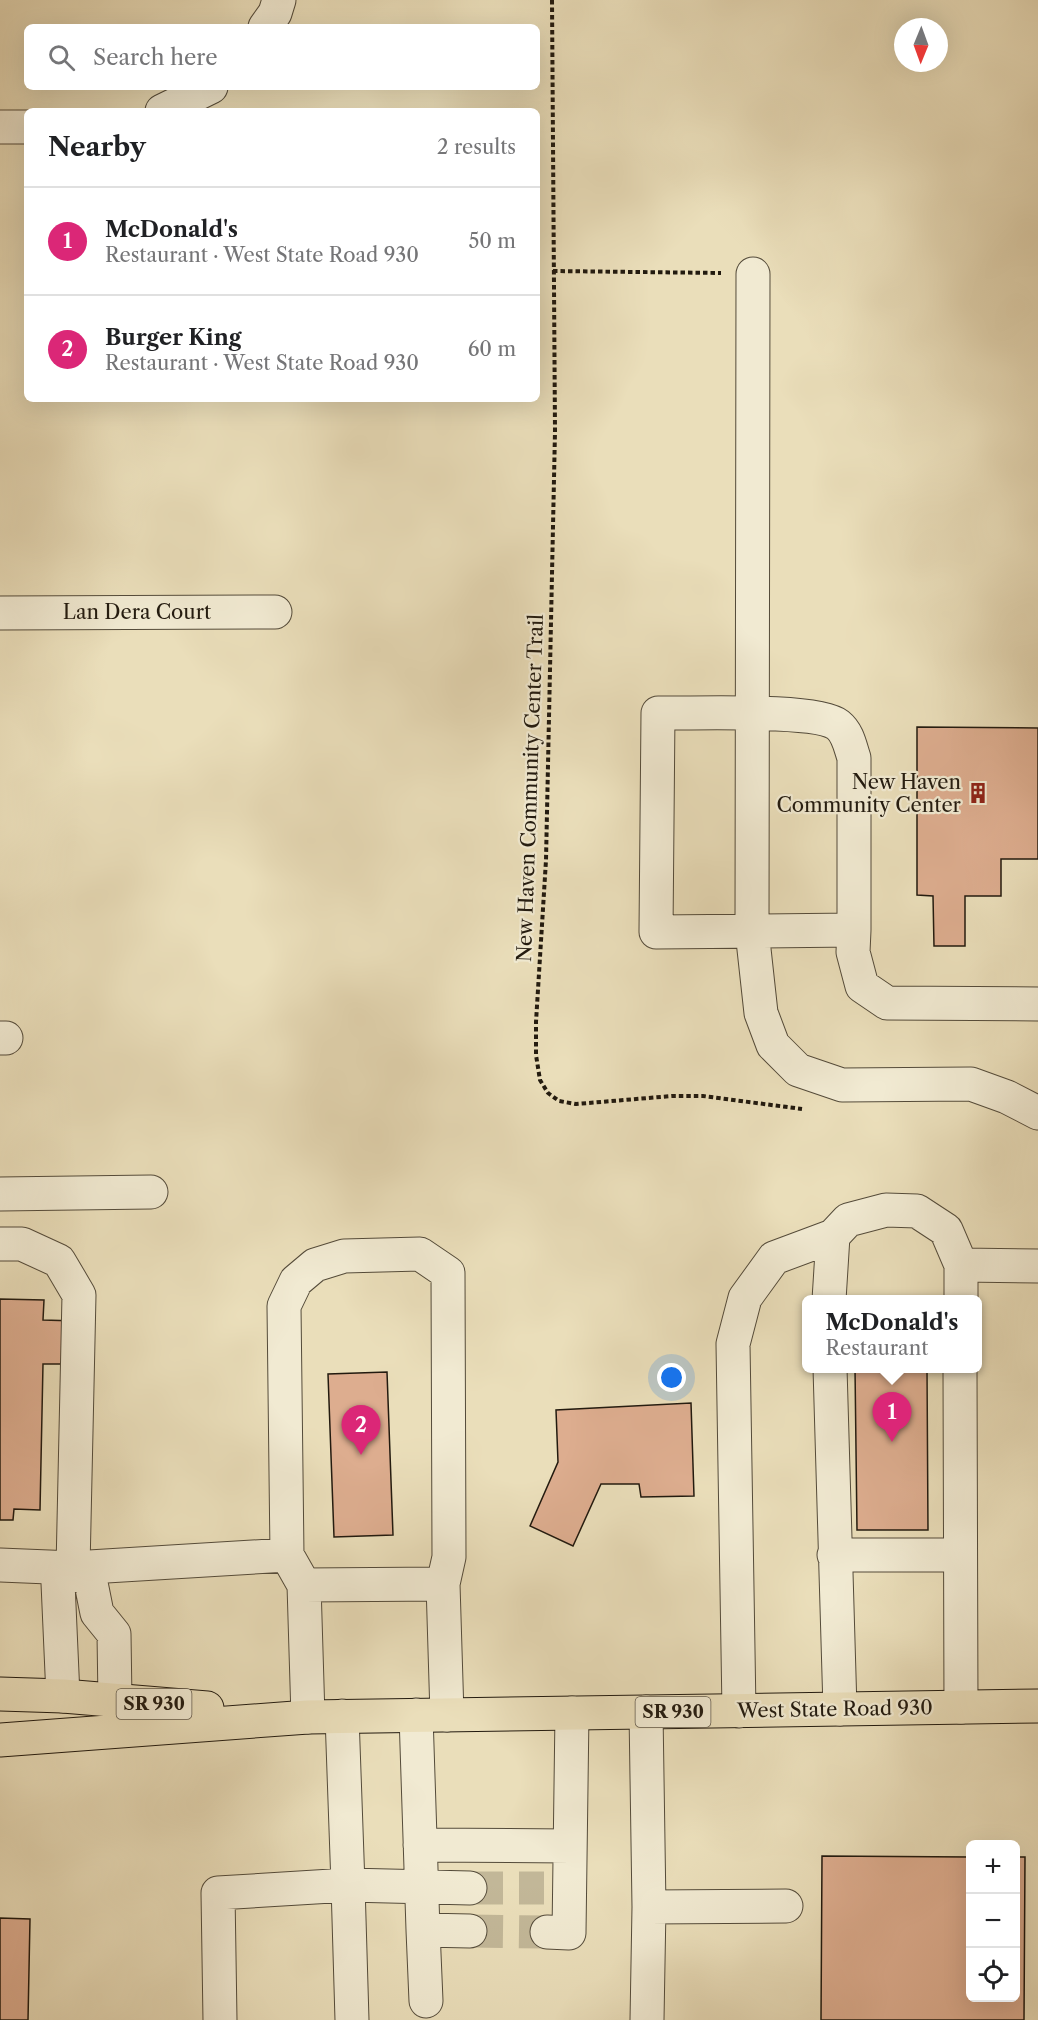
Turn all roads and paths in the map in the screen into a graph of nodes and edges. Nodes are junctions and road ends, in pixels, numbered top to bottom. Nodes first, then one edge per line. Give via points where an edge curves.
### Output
1 (279, 0) edge
2 (552, 0) edge
3 (267, 24) edge
4 (205, 90) edge
5 (168, 108) edge
6 (0, 127) edge
7 (24, 127) edge
8 (553, 271) junction
9 (753, 274) joint
10 (275, 612) dead end
11 (0, 613) edge
12 (751, 714) junction
13 (854, 930) junction
14 (752, 931) junction
15 (1038, 1004) edge
16 (808, 1110) dead end
17 (1038, 1113) edge
18 (152, 1192) dead end
19 (0, 1194) edge
20 (833, 1236) junction
21 (0, 1244) edge
22 (961, 1265) junction
23 (1038, 1266) edge
24 (829, 1295) edge
25 (961, 1295) edge
26 (830, 1373) edge
27 (960, 1373) edge
28 (286, 1555) junction
29 (834, 1555) junction
30 (959, 1555) junction
31 (0, 1565) edge
32 (73, 1568) junction
33 (442, 1584) junction
34 (304, 1585) junction
35 (0, 1694) edge
36 (63, 1696) junction
37 (115, 1701) junction
38 (1038, 1706) edge
39 (961, 1707) junction
40 (840, 1709) junction
41 (739, 1711) junction
42 (646, 1712) junction
43 (572, 1713) junction
44 (431, 1715) junction
45 (342, 1716) junction
46 (308, 1717) junction
47 (0, 1740) edge
48 (420, 1845) junction
49 (570, 1846) junction
50 (348, 1885) junction
51 (422, 1886) junction
52 (470, 1888) tunnel mouth
53 (786, 1906) dead end
54 (649, 1907) junction
55 (423, 1930) junction
56 (470, 1931) tunnel mouth
57 (547, 1932) tunnel mouth
58 (426, 2001) dead end
59 (220, 2020) edge
60 (352, 2020) edge
61 (647, 2020) edge

1 - 3 street
2 - 8 path, New Haven Community Center Trail
4 - 5 street
6 - 7 street
8 - 9 path
8 - 16 path, New Haven Community Center Trail via 555,431 546,849 536,1054 540,1080 559,1101 576,1104 703,1096
9 - 12 street
10 - 11 street, Lan Dera Court
12 - 13 street via 823,720 837,724 846,734 854,758
12 - 14 street
12 - 14 street via 658,713 657,932
13 - 14 street
13 - 15 street via 853,952 862,986 887,1003
14 - 17 street via 761,1013 773,1045 798,1070 842,1085 971,1084
18 - 19 street
20 - 22 street via 848,1220 886,1210 917,1211 946,1230
20 - 24 street
20 - 41 street via 774,1258 746,1298 733,1344
21 - 32 street via 22,1244 59,1261 79,1295
22 - 23 street
22 - 25 street
26 - 29 street
27 - 30 street
28 - 32 street
28 - 33 street via 284,1306 296,1281 315,1265 344,1256 420,1254 448,1273 449,1557
28 - 34 street
29 - 30 street
29 - 40 street
30 - 39 street
31 - 32 street
32 - 36 street via 58,1582
32 - 37 street via 91,1583 97,1612 114,1634
33 - 34 street
33 - 44 street
34 - 46 street
35 - 36 highway, SR 930
36 - 37 highway, SR 930
37 - 46 highway, SR 930
38 - 39 highway, West State Road 930 / SR 930
39 - 40 highway, West State Road 930 / SR 930
40 - 41 highway, West State Road 930 / SR 930
41 - 42 highway, West State Road 930 / SR 930
42 - 43 highway, West State Road 930 / SR 930
42 - 54 street
43 - 44 highway, West State Road 930 / SR 930
43 - 49 street
44 - 45 highway, West State Road 930 / SR 930
44 - 48 street
45 - 46 highway, West State Road 930 / SR 930
45 - 50 street
46 - 47 highway, SR 930
48 - 49 street
48 - 51 street
49 - 57 street via 557,1889 569,1933
50 - 51 street
50 - 59 street via 218,1893
50 - 60 street
51 - 52 street
51 - 55 street
53 - 54 street
54 - 61 street
55 - 56 street
55 - 58 street

